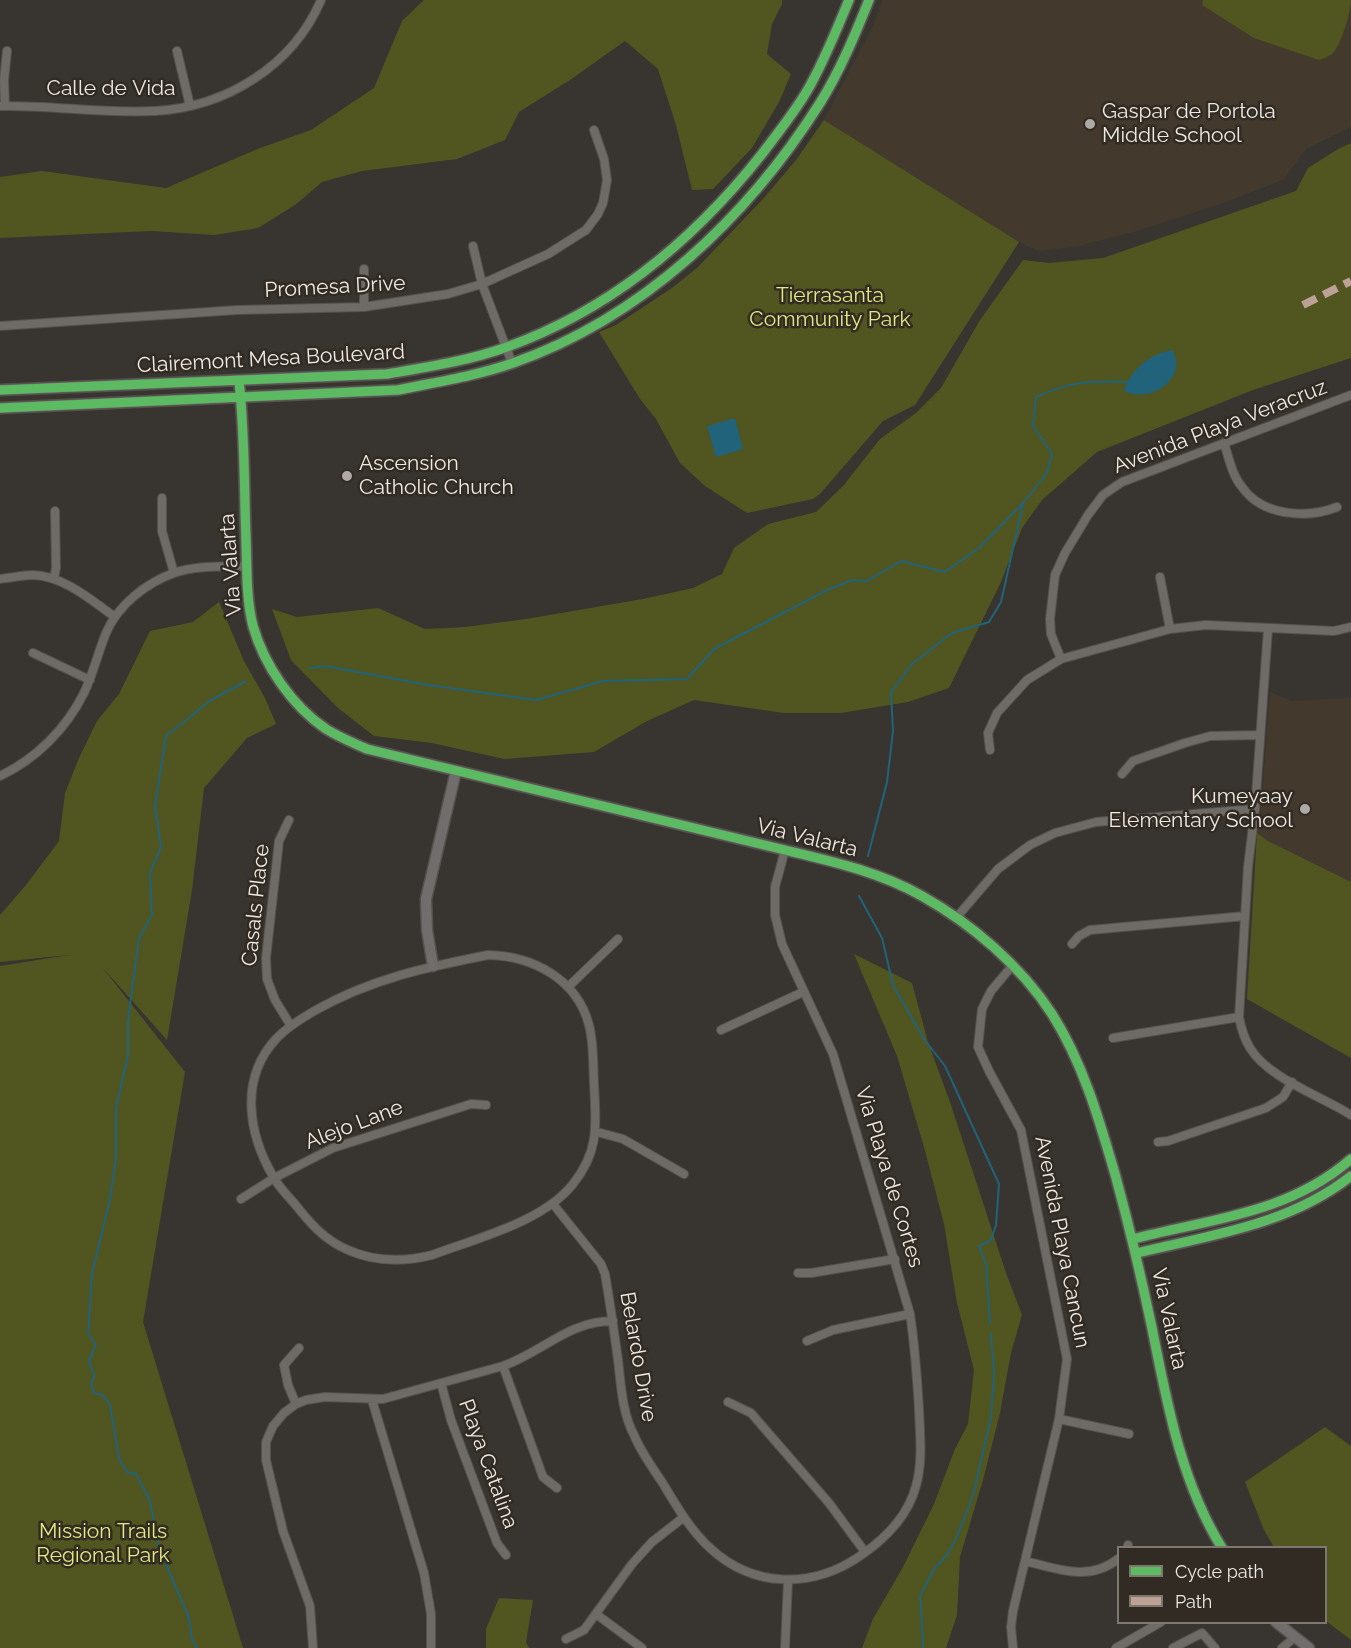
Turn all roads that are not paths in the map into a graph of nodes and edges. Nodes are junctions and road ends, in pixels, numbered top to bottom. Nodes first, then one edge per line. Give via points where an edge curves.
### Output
1 (321, 0) edge
2 (849, 0) edge
3 (869, 0) edge
4 (7, 51) dead end
5 (177, 51) dead end
6 (3, 106) edge
7 (190, 106) junction
8 (594, 130) dead end
9 (473, 246) dead end
10 (662, 259) junction
11 (364, 269) dead end
12 (482, 284) junction
13 (652, 288) junction
14 (364, 308) junction
15 (0, 326) edge
16 (506, 347) junction
17 (512, 363) junction
18 (239, 381) junction
19 (0, 390) edge
20 (1351, 395) edge
21 (241, 398) junction
22 (0, 408) edge
23 (1224, 443) junction
24 (162, 498) dead end
25 (1337, 507) dead end
26 (55, 511) dead end
27 (247, 566) junction
28 (174, 573) junction
29 (1160, 577) dead end
30 (54, 578) junction
31 (0, 579) edge
32 (115, 617) junction
33 (1351, 627) edge
34 (1170, 629) junction
35 (1268, 629) junction
36 (33, 653) dead end
37 (1061, 658) junction
38 (90, 680) junction
39 (1260, 735) junction
40 (990, 750) dead end
41 (456, 771) junction
42 (1122, 774) dead end
43 (0, 776) edge
44 (1254, 809) junction
45 (289, 820) dead end
46 (785, 850) junction
47 (1245, 916) junction
48 (957, 918) junction
49 (618, 939) dead end
50 (1072, 944) dead end
51 (433, 966) junction
52 (1012, 966) junction
53 (568, 987) junction
54 (803, 992) junction
55 (1239, 1017) junction
56 (291, 1026) junction
57 (721, 1030) dead end
58 (1113, 1038) dead end
59 (1292, 1082) junction
60 (486, 1105) dead end
61 (1351, 1115) edge
62 (597, 1132) junction
63 (1158, 1142) dead end
64 (1351, 1159) edge
65 (684, 1174) dead end
66 (1351, 1176) edge
67 (274, 1178) junction
68 (241, 1199) dead end
69 (553, 1204) junction
70 (1133, 1239) junction
71 (1137, 1253) junction
72 (895, 1259) junction
73 (798, 1273) dead end
74 (910, 1314) junction
75 (613, 1321) junction
76 (807, 1341) dead end
77 (298, 1348) dead end
78 (503, 1366) junction
79 (441, 1383) junction
80 (372, 1400) junction
81 (728, 1402) dead end
82 (296, 1404) junction
83 (1059, 1419) junction
84 (1129, 1434) dead end
85 (557, 1488) dead end
86 (684, 1517) junction
87 (898, 1522) joint
88 (1221, 1546) edge
89 (866, 1552) junction
90 (506, 1555) dead end
91 (1117, 1560) edge
92 (1025, 1562) junction
93 (788, 1581) junction
94 (596, 1614) junction
95 (1159, 1624) edge
96 (1277, 1624) edge
97 (1294, 1638) junction
98 (566, 1639) dead end
99 (1305, 1647) edge
100 (313, 1648) edge
101 (430, 1648) edge
102 (642, 1648) edge
103 (785, 1648) edge
104 (1013, 1648) edge
105 (1116, 1648) edge
106 (1173, 1648) edge
107 (1215, 1648) edge
108 (1282, 1648) edge

1 - 7 street, Calle de Vida via 314,16 280,60 230,93
2 - 10 main road, Clairemont Mesa Boulevard via 824,60 780,131 712,213
3 - 13 main road, Clairemont Mesa Boulevard via 821,100 791,147 724,225
4 - 6 street
5 - 7 street
6 - 7 street, Calle de Vida via 155,111
8 - 12 street, Promesa Drive via 607,180 598,214 586,230 548,254
9 - 12 street
10 - 13 main road via 653,271
10 - 16 main road, Clairemont Mesa Boulevard via 576,316
11 - 14 street
12 - 14 street, Promesa Drive via 448,294
12 - 16 street
13 - 17 main road, Clairemont Mesa Boulevard via 584,332
14 - 15 street, Promesa Drive via 237,310
16 - 17 street
16 - 18 main road, Clairemont Mesa Boulevard via 450,364 387,374
17 - 21 main road, Clairemont Mesa Boulevard via 398,390
18 - 19 main road, Clairemont Mesa Boulevard
18 - 21 main road, Via Valarta
20 - 23 street, Avenida Playa Veracruz
21 - 22 main road, Clairemont Mesa Boulevard
21 - 27 main road, Via Valarta
23 - 25 street via 1233,471 1253,500 1275,511 1298,513 1322,513
23 - 37 street, Avenida Playa Veracruz via 1122,482 1103,495 1093,508 1055,575 1051,634
24 - 28 street via 162,531
26 - 30 street
27 - 28 street
27 - 41 main road, Via Valarta via 254,627 268,664 300,706 323,727 366,749
28 - 32 street via 141,591
29 - 34 street
30 - 31 street via 33,575
30 - 32 street
32 - 38 street
33 - 35 street via 1334,631
34 - 35 street via 1206,625
34 - 37 street
35 - 39 street
36 - 38 street
37 - 40 street via 1027,680 997,713 988,733
38 - 43 street via 77,706 55,734 28,759
39 - 42 street via 1210,736 1185,743 1133,761
39 - 44 street
41 - 46 main road, Via Valarta
41 - 51 main road via 426,899
44 - 47 street
44 - 48 street via 1096,822 1055,833 998,868
45 - 56 street, Casals Place via 279,841 266,958 267,979
46 - 48 main road, Via Valarta via 880,876
46 - 54 street, Via Playa de Cortes via 775,887 775,915 782,944
47 - 50 street via 1090,930
47 - 55 street
48 - 52 main road, Via Valarta
49 - 53 street
51 - 53 street via 488,955 511,956 543,968
51 - 56 street via 341,996
52 - 70 main road, Via Valarta via 1040,997 1078,1062 1093,1100
52 - 83 street, Avenida Playa Cancun via 982,1009 978,1047 1022,1130 1067,1359
53 - 62 street via 584,1010 591,1032
54 - 57 street
54 - 72 street, Via Playa de Cortes via 833,1054
55 - 58 street
55 - 59 street via 1242,1032 1255,1055
56 - 67 street via 262,1058 250,1097 255,1134
59 - 61 street
59 - 63 street via 1283,1097 1266,1108
60 - 67 street, Alejo Lane via 471,1104 360,1138
62 - 65 street via 623,1139
62 - 69 street via 584,1169
64 - 70 main road via 1316,1185 1271,1206
66 - 71 main road via 1303,1206 1270,1220
67 - 68 street, Alejo Lane
67 - 69 street via 306,1219 327,1238 357,1254 391,1260 432,1255 536,1215
69 - 75 street, Belardo Drive via 601,1264
70 - 71 main road, Via Valarta
71 - 88 main road, Via Valarta via 1161,1372 1191,1488
72 - 73 street
72 - 74 street, Via Playa de Cortes
74 - 76 street via 832,1330
74 - 87 street, Via Playa de Cortes via 916,1349 920,1469 916,1488
75 - 78 street via 573,1328
75 - 86 street, Belardo Drive via 624,1407 632,1433
77 - 82 street via 284,1365
78 - 79 street
78 - 85 street via 543,1477
79 - 80 street
79 - 90 street, Playa Catalina via 497,1543
80 - 82 street via 325,1397
80 - 101 street via 424,1573 431,1614
81 - 89 street via 752,1413
82 - 100 street via 273,1426 266,1442 266,1460 283,1531 310,1606
83 - 84 street
83 - 92 street, Avenida Playa Cancun
86 - 93 street, Belardo Drive via 708,1547 730,1564
86 - 94 street via 632,1564
87 - 89 street, Belardo Drive
89 - 93 street, Belardo Drive via 822,1575
91 - 92 street via 1093,1572 1075,1573
92 - 104 street, Avenida Playa Cancun via 1013,1611
93 - 103 street
94 - 98 street via 584,1630
94 - 102 street
95 - 105 street
96 - 97 main road
97 - 99 main road
97 - 108 street
106 - 107 street via 1202,1633

